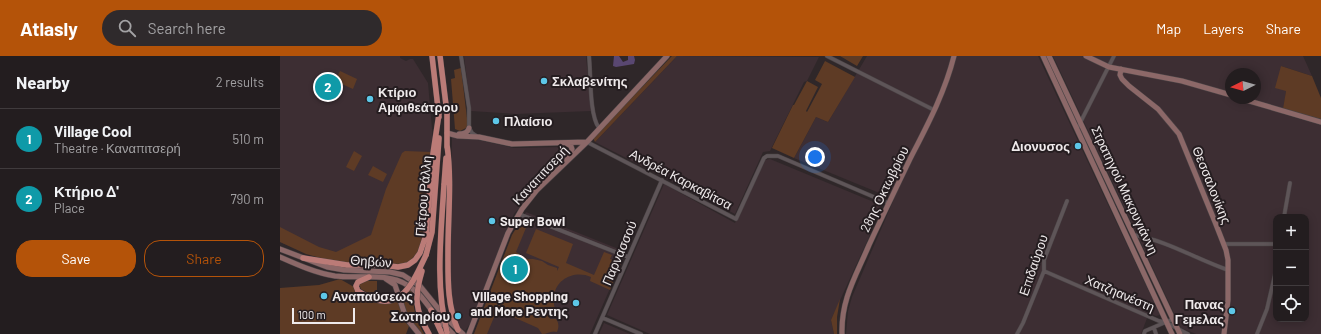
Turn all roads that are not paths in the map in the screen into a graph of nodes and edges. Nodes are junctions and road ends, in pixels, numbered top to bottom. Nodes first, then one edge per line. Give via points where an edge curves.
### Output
1 (431, 56) edge
2 (440, 56) edge
3 (461, 56) edge
4 (590, 56) edge
5 (667, 56) edge
6 (828, 56) edge
7 (954, 56) edge
8 (1043, 56) edge
9 (1049, 56) edge
10 (1086, 56) edge
11 (1114, 56) edge
12 (834, 57) edge
13 (1109, 67) junction
14 (1121, 70) junction
15 (1225, 94) edge
16 (1260, 104) edge
17 (934, 110) junction
18 (439, 114) junction
19 (1081, 122) junction
20 (1321, 122) edge
21 (469, 128) junction
22 (599, 128) junction
23 (1077, 129) junction
24 (447, 133) junction
25 (454, 135) junction
26 (479, 137) junction
27 (565, 142) junction
28 (587, 142) junction
29 (447, 144) junction
30 (563, 164) junction
31 (662, 180) junction
32 (1290, 183) dead end
33 (1067, 201) dead end
34 (888, 203) junction
35 (519, 214) junction
36 (1285, 214) edge
37 (1134, 235) junction
38 (1223, 244) junction
39 (1273, 244) edge
40 (280, 249) edge
41 (426, 255) junction
42 (280, 257) edge
43 (628, 257) junction
44 (303, 258) junction
45 (1228, 270) junction
46 (1044, 271) junction
47 (369, 277) junction
48 (384, 278) junction
49 (1273, 282) edge
50 (450, 307) junction
51 (431, 310) junction
52 (440, 311) junction
53 (603, 318) junction
54 (1174, 319) junction
55 (1167, 322) junction
56 (415, 328) junction
57 (1154, 328) junction
58 (456, 332) edge
59 (1180, 332) edge
60 (413, 334) edge
61 (419, 334) edge
62 (430, 334) edge
63 (446, 334) edge
64 (463, 334) edge
65 (469, 334) edge
66 (595, 334) edge
67 (641, 334) edge
68 (842, 334) edge
69 (1017, 334) edge
70 (1144, 334) edge
71 (1156, 334) edge
72 (1172, 334) edge
73 (1188, 334) edge
74 (1224, 334) edge
75 (1257, 334) edge

1 - 18 main road, Πέτρου Ράλλη
2 - 24 main road, Πέτρου Ράλλη
3 - 21 street via 470,108
4 - 22 street via 594,114
5 - 22 street, Καναπιτσερή
6 - 12 street
7 - 17 street, 28ης Οκτωβρίου via 948,80
8 - 23 street, Στρατηγού Μακρυγιάννη
9 - 19 street, Στρατηγού Μακρυγιάννη
10 - 13 street
11 - 13 street
12 - 17 street
13 - 14 street
13 - 19 street
14 - 15 street via 1182,81
14 - 38 street, Θεσσαλονίκης via 1122,79 1158,109 1179,134
16 - 20 street
17 - 34 street, 28ης Οκτωβρίου
18 - 41 main road, Πέτρου Ράλλη via 431,238
18 - 44 main road via 432,160 426,235 415,260 398,267 347,265
19 - 23 street
19 - 37 street, Στρατηγού Μακρυγιάννη
21 - 25 street via 465,133
21 - 26 street
22 - 28 street, Καναπιτσερή
23 - 55 street, Στρατηγού Μακρυγιάννη
24 - 25 street
24 - 29 main road, Πέτρου Ράλλη
25 - 26 street
26 - 27 street via 512,144
27 - 28 street
27 - 30 street via 572,149
28 - 30 street, Καναπιτσερή
28 - 31 street, Ανδρέα Καρκαβίτσα
29 - 50 main road via 450,171
29 - 63 main road, Πέτρου Ράλλη, bridge via 440,275
30 - 35 street, Καναπιτσερή via 537,190
31 - 34 street, Ανδρέα Καρκαβίτσα via 736,219 764,158 776,156
31 - 43 street, Παρνασσού
32 - 36 street
33 - 46 street, Επιδαύρου via 1044,260
34 - 68 street, 28ης Οκτωβρίου via 846,299 842,315
35 - 43 street
35 - 65 street, Καναπιτσερή via 507,237
37 - 45 street via 1156,240
37 - 54 street, Στρατηγού Μακρυγιάννη
38 - 39 street
38 - 45 street, Θεσσαλονίκης
40 - 44 street, Θηβών
41 - 47 main road, bridge via 412,284 401,296 378,301 358,291 358,282
41 - 62 main road, Πέτρου Ράλλη, bridge via 416,299 420,316
42 - 47 street, Θηβών via 326,274
43 - 53 street, Παρνασσού
44 - 52 street, Θηβών via 336,269 403,275 420,286
45 - 74 street, Θεσσαλονίκης
46 - 55 street, Χατζηανέστη via 1159,321
46 - 69 street, Επιδαύρου
47 - 48 street, Θηβών
48 - 51 street, Θηβών via 406,284
48 - 56 street via 395,285 406,318
49 - 75 street
50 - 52 main road
50 - 58 main road
51 - 52 main road
51 - 58 street, Θηβών
51 - 63 main road
52 - 58 street, Θηβών
53 - 66 street, Παρνασσού
53 - 67 street
54 - 55 street
54 - 59 street, Στρατηγού Μακρυγιάννη
55 - 57 street
55 - 59 street, Χατζηανέστη
55 - 72 street, Στρατηγού Μακρυγιάννη
56 - 60 street
56 - 61 street
57 - 70 street via 1145,331
57 - 71 street
58 - 64 street, Θηβών
59 - 73 street, Χατζηανέστη

